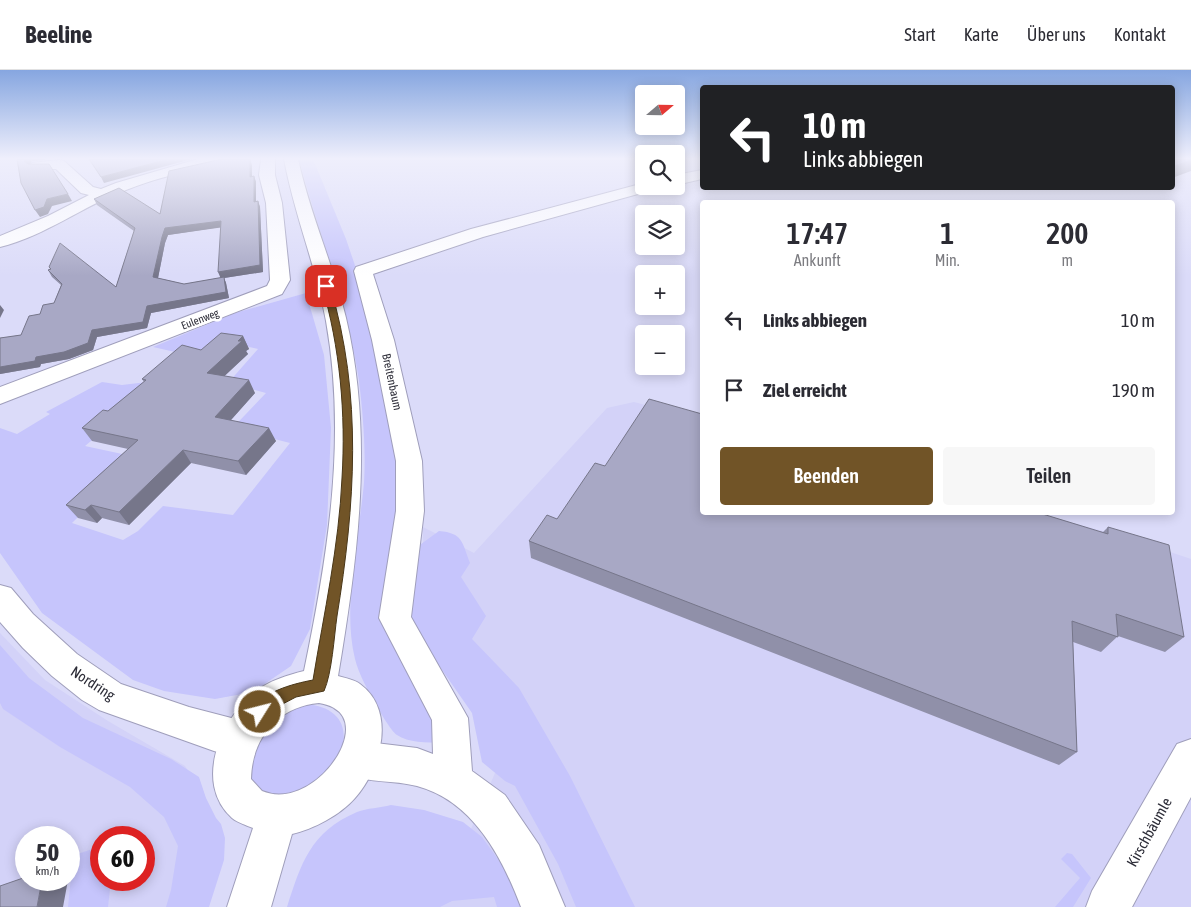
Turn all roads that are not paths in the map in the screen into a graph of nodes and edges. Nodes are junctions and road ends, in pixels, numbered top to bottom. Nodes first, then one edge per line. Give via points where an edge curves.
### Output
1 (95, 198) edge
2 (273, 198) edge
3 (300, 198) edge
4 (606, 198) edge
5 (0, 242) edge
6 (0, 396) edge
7 (0, 598) edge
8 (319, 686) junction
9 (239, 739) junction
10 (1191, 758) edge
11 (359, 760) junction
12 (454, 781) junction
13 (277, 816) junction
14 (249, 907) edge
15 (543, 907) edge
16 (1108, 907) edge

1 - 5 street via 54,220
2 - 6 street, Eulenweg via 280,280 274,290
3 - 8 street via 336,319 345,379 348,477 345,513
4 - 12 street, Breitenbaum via 477,232 363,271 383,340 409,461 410,511 395,618 450,718
7 - 9 street, Nordring via 14,618 75,673 108,696 159,716
8 - 9 street via 294,690 270,703 250,722
8 - 11 street via 330,687 349,696 362,712 366,734
9 - 13 street via 231,772 236,794 253,810
10 - 16 street, Kirschbäumle
11 - 12 street via 417,767
11 - 13 street via 343,784 319,804
12 - 15 street via 492,809 524,860
13 - 14 street

